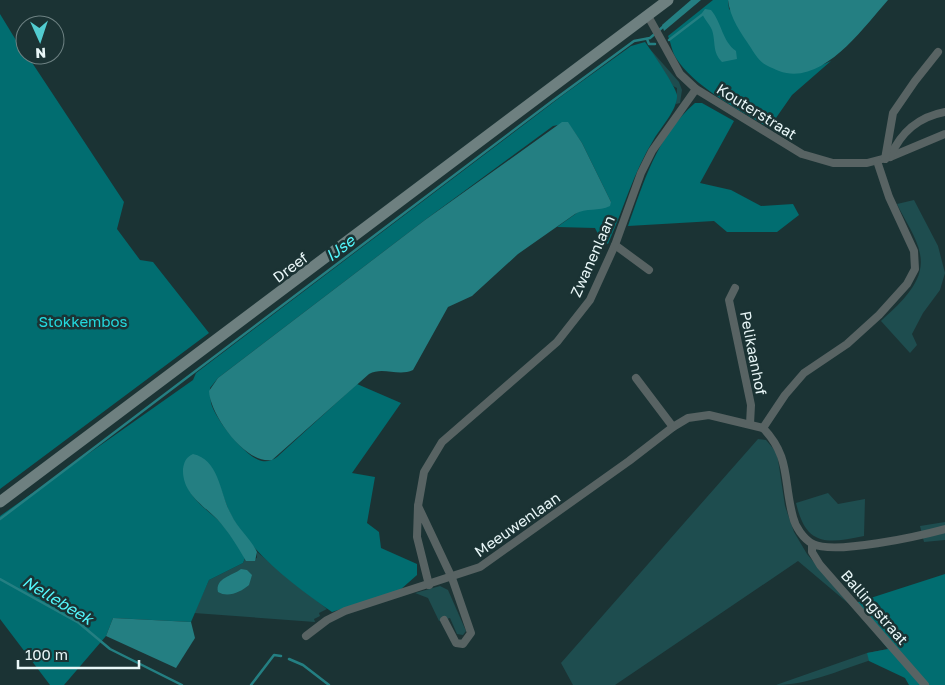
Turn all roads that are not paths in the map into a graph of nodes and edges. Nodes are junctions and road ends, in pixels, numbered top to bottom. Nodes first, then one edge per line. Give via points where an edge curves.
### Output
1 (668, 0) edge
2 (648, 16) junction
3 (938, 52) dead end
4 (696, 89) junction
5 (945, 112) edge
6 (945, 134) edge
7 (884, 159) junction
8 (615, 245) junction
9 (649, 270) dead end
10 (735, 288) dead end
11 (636, 378) dead end
12 (750, 424) junction
13 (673, 427) junction
14 (763, 428) junction
15 (0, 502) edge
16 (418, 506) junction
17 (945, 529) edge
18 (812, 544) junction
19 (452, 578) junction
20 (429, 584) junction
21 (444, 620) dead end
22 (306, 636) dead end
23 (925, 685) edge

1 - 2 main road, Dreef
2 - 4 street, Kouterstraat via 680,74
2 - 15 main road, Dreef
3 - 7 street via 894,113
4 - 7 street, Kouterstraat via 802,154 843,164
4 - 8 street, Zwanenlaan via 652,151
5 - 7 street via 912,125
6 - 7 street, Kouterstraat
7 - 14 street via 889,197 914,251 915,268 906,284 879,315 847,344 804,372
8 - 9 street
8 - 16 street, Zwanenlaan via 590,300 557,342 442,442 424,472
10 - 12 street, Pelikaanhof via 730,300 751,405
11 - 13 street
12 - 13 street, Meeuwenlaan via 709,414 698,415
12 - 14 street, Meeuwenlaan
13 - 19 street, Meeuwenlaan via 500,554 480,567
14 - 18 street, Ballingstraat via 781,451 793,517 804,537
16 - 19 street
16 - 20 street, Zwanenlaan via 417,537
17 - 18 street via 908,538 826,548
18 - 23 street, Ballingstraat via 812,552 820,565
19 - 20 street, Meeuwenlaan
19 - 21 street via 472,633 468,640 463,644 456,643
20 - 22 street, Meeuwenlaan via 345,611

